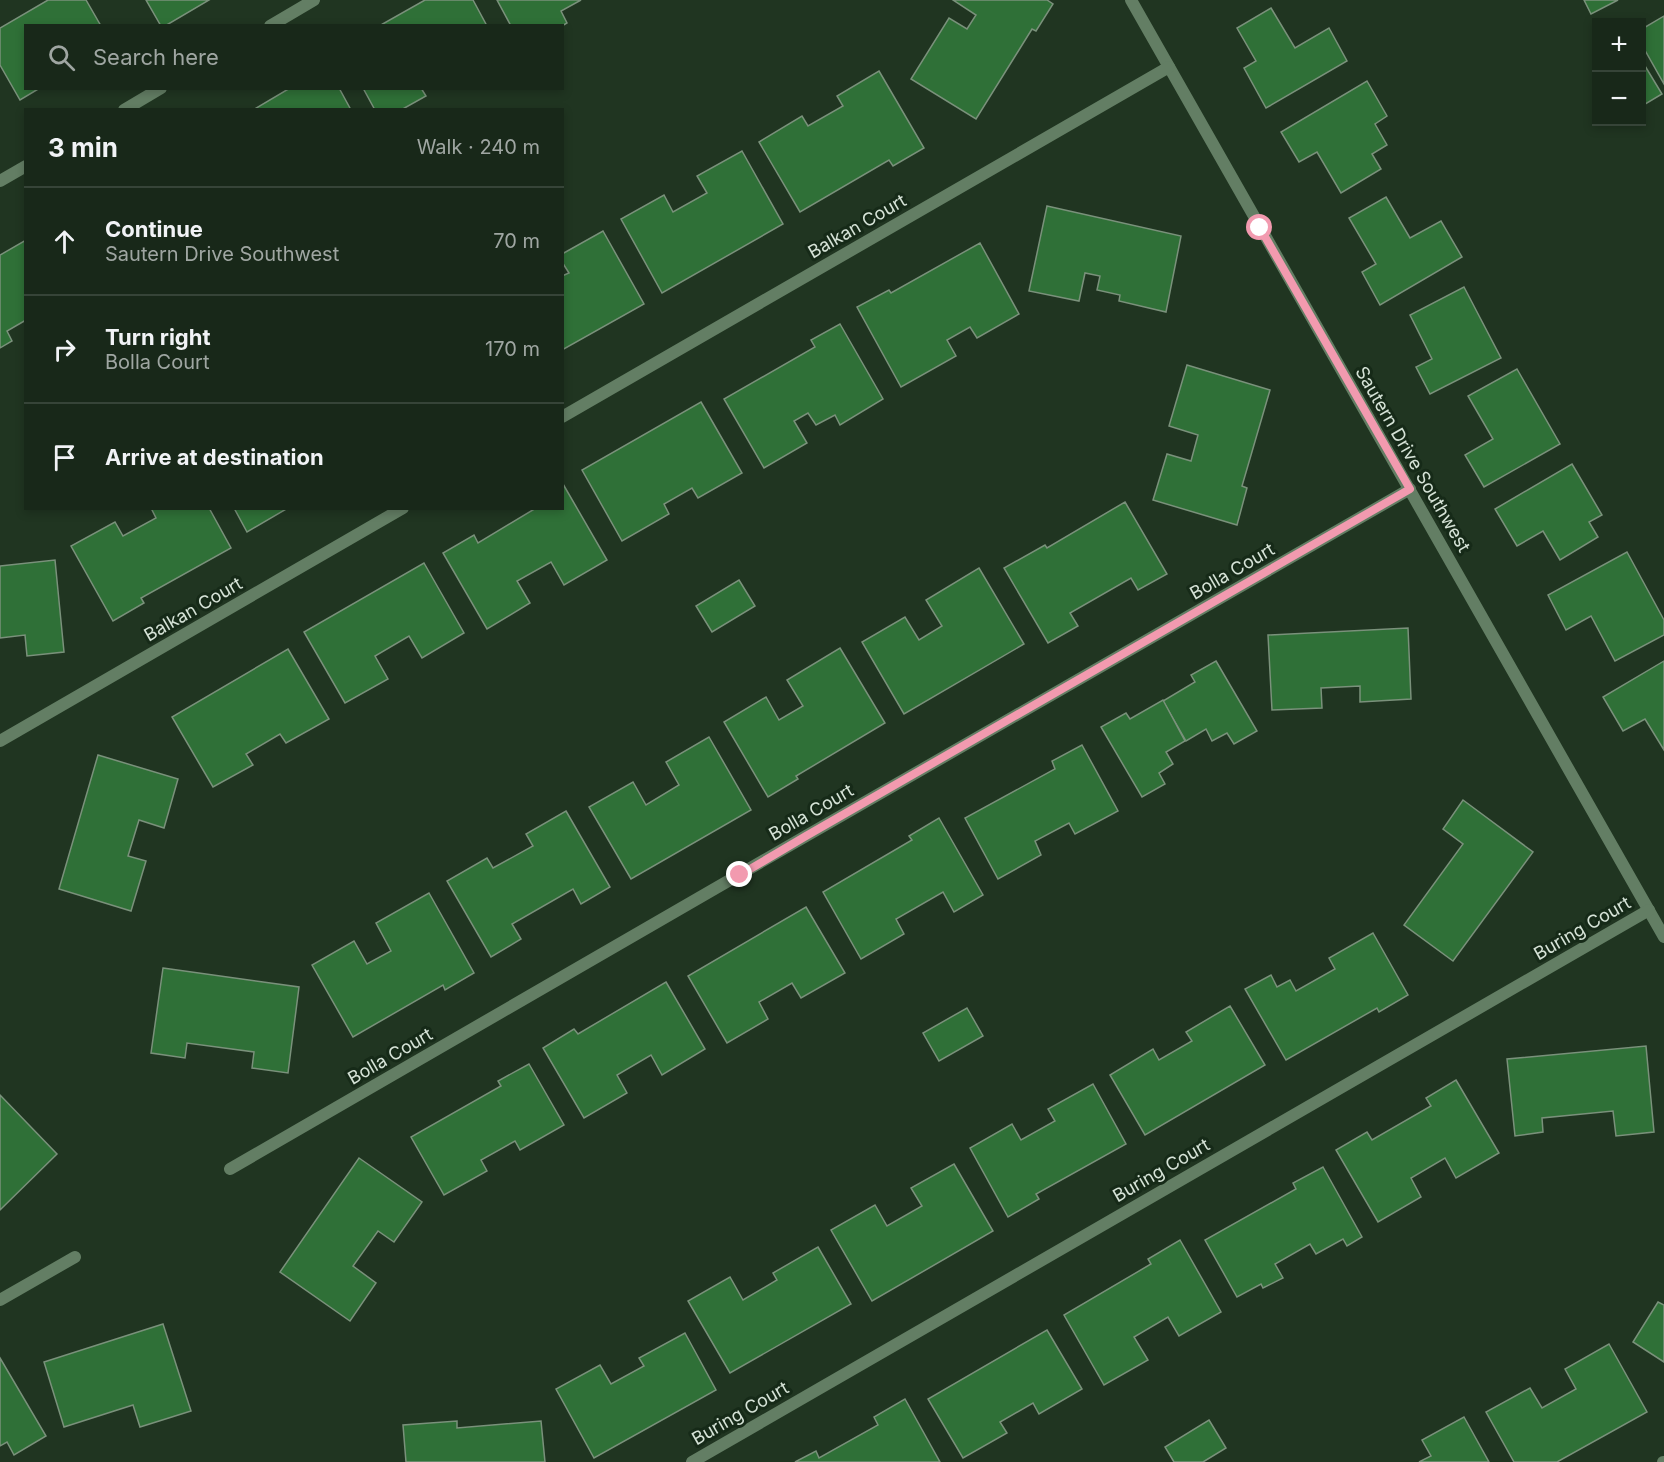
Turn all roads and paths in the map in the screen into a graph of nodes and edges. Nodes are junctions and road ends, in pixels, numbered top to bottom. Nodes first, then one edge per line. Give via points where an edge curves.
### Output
1 (314, 0) edge
2 (1131, 0) edge
3 (273, 24) edge
4 (1169, 67) junction
5 (158, 90) edge
6 (127, 108) edge
7 (24, 167) edge
8 (0, 181) edge
9 (564, 416) edge
10 (1410, 489) junction
11 (400, 510) edge
12 (0, 741) edge
13 (1649, 910) junction
14 (1664, 937) edge
15 (230, 1169) dead end
16 (75, 1257) dead end
17 (0, 1300) edge
18 (692, 1462) edge

1 - 3 street
2 - 4 street, Sautern Drive Southwest
4 - 9 street, Balkan Court
4 - 10 street, Sautern Drive Southwest
5 - 6 street
7 - 8 street
10 - 13 street, Sautern Drive Southwest
10 - 15 street, Bolla Court
11 - 12 street, Balkan Court
13 - 14 street, Sautern Drive Southwest
13 - 18 street, Buring Court
16 - 17 street

